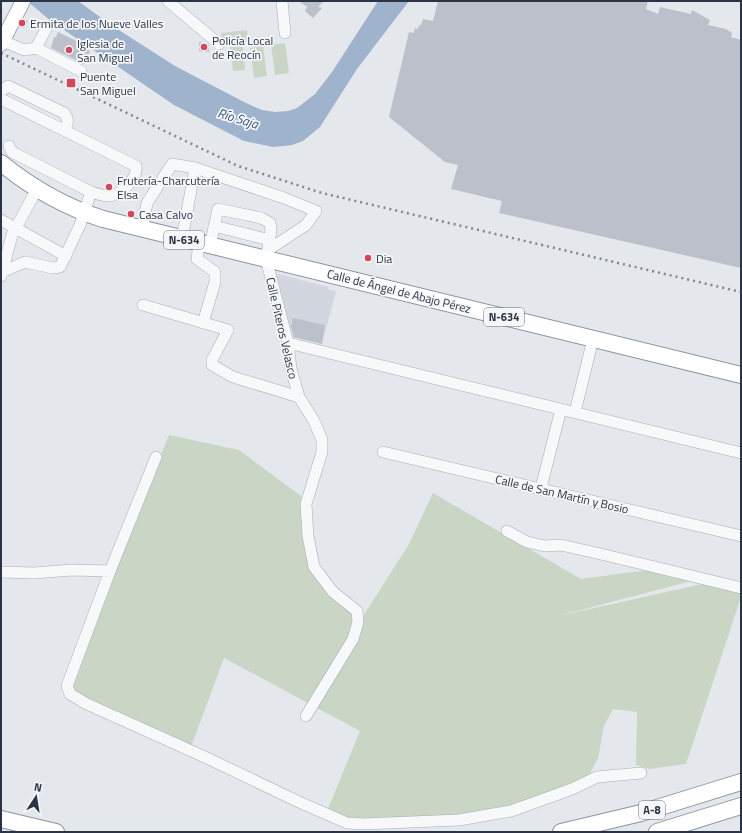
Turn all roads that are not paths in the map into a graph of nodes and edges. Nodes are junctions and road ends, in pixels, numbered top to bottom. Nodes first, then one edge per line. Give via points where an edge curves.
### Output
1 (168, 1) edge
2 (282, 1) edge
3 (23, 2) edge
4 (5, 25) edge
5 (46, 29) dead end
6 (285, 33) dead end
7 (2, 43) edge
8 (219, 44) dead end
9 (36, 48) junction
10 (81, 71) dead end
11 (1, 91) edge
12 (1, 99) edge
13 (65, 130) junction
14 (5, 151) edge
15 (1, 163) edge
16 (195, 168) junction
17 (23, 180) junction
18 (37, 189) junction
19 (91, 192) junction
20 (84, 212) junction
21 (1, 220) edge
22 (214, 226) junction
23 (15, 228) junction
24 (142, 229) junction
25 (5, 239) edge
26 (182, 239) junction
27 (204, 245) junction
28 (269, 245) junction
29 (66, 256) junction
30 (2, 274) edge
31 (143, 305) dead end
32 (203, 323) junction
33 (593, 339) junction
34 (288, 344) junction
35 (741, 376) edge
36 (299, 397) junction
37 (561, 409) junction
38 (575, 412) junction
39 (383, 452) dead end
40 (741, 453) edge
41 (156, 456) dead end
42 (541, 488) junction
43 (508, 531) dead end
44 (741, 536) edge
45 (110, 571) junction
46 (1, 572) edge
47 (741, 588) edge
48 (306, 716) dead end
49 (641, 773) dead end
50 (741, 782) edge
51 (741, 806) edge
52 (1, 820) edge
53 (56, 832) edge
54 (561, 832) edge
55 (657, 832) edge

1 - 8 street
2 - 6 street
3 - 4 main road
4 - 7 main road
5 - 9 street
7 - 9 street via 24,50
9 - 10 street
11 - 13 street via 8,86 64,113 68,123
12 - 13 street
13 - 19 street via 136,166 137,171 132,181 119,192 107,196
14 - 17 main road, N-634
14 - 19 street via 12,152
15 - 17 highway, N-634
16 - 24 street via 172,164 147,203
16 - 26 street
16 - 28 street via 284,198 316,212 306,225
17 - 18 highway, N-634
18 - 20 highway, N-634
18 - 23 street
19 - 20 street
20 - 24 highway, Calle de Ángel de Abajo Pérez / N-634
20 - 29 street
21 - 23 street
22 - 27 street
22 - 28 street
22 - 28 street via 218,209 261,218 270,223
23 - 25 street
23 - 29 street
24 - 26 highway, Calle de Ángel de Abajo Pérez / N-634
25 - 30 street
26 - 27 highway, Calle de Ángel de Abajo Pérez / N-634
27 - 28 highway, Calle de Ángel de Abajo Pérez / N-634
27 - 32 street via 196,259 215,272 215,282
28 - 33 highway, Calle de Ángel de Abajo Pérez / N-634
28 - 34 street, Calle Piteros Velasco
29 - 30 street via 60,267 24,262
31 - 32 street
32 - 36 street via 228,330 212,360 212,365 233,377
33 - 35 highway, Calle de Ángel de Abajo Pérez / N-634
33 - 38 street
34 - 36 street, Calle Piteros Velasco via 291,369
34 - 37 street
36 - 48 street, Calle Piteros Velasco via 322,440 322,452 306,504 308,536 314,567 333,592 357,611 358,622 353,639
37 - 38 street
37 - 42 street
38 - 40 street
39 - 42 street, Calle de San Martín y Bosio
41 - 45 street
42 - 44 street, Calle de San Martín y Bosio
43 - 47 street via 545,546 561,545
45 - 46 street
45 - 49 street via 67,686 70,694 347,823 459,820 511,810 597,778
50 - 54 highway, A-8 via 635,814
51 - 55 highway, A-8
52 - 53 highway

